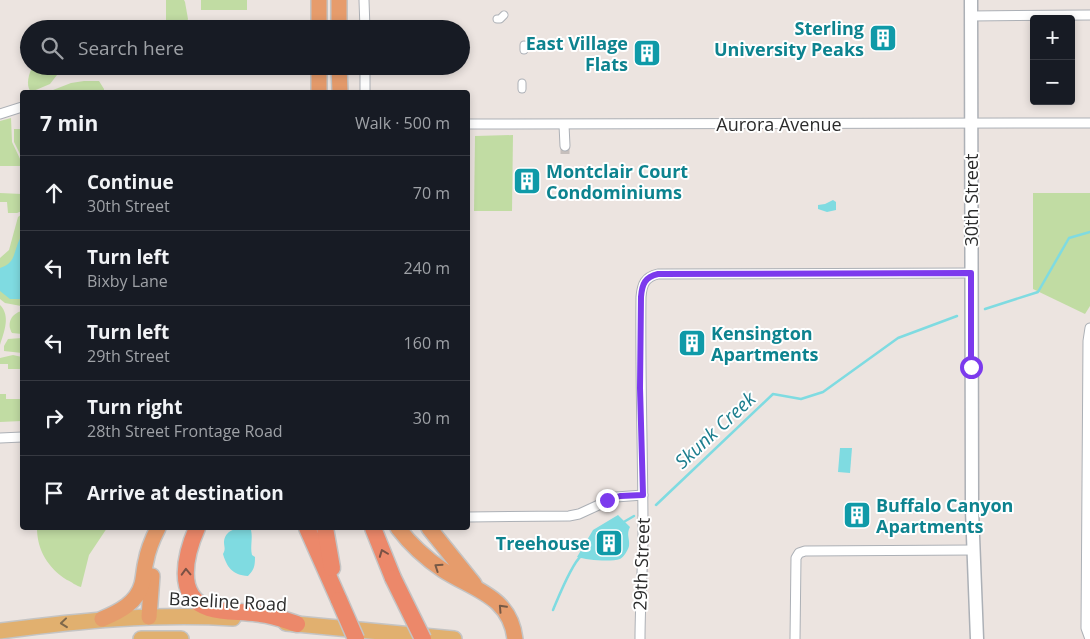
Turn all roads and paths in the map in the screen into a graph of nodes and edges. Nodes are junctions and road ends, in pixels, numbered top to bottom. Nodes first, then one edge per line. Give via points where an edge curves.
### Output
1 (318, 0) edge
2 (339, 0) edge
3 (364, 0) edge
4 (971, 0) edge
5 (1090, 15) edge
6 (971, 16) junction
7 (318, 20) edge
8 (339, 20) edge
9 (364, 20) edge
10 (318, 75) edge
11 (340, 75) edge
12 (364, 75) edge
13 (318, 90) edge
14 (340, 90) edge
15 (365, 90) edge
16 (20, 108) edge
17 (0, 114) edge
18 (1090, 123) edge
19 (470, 124) edge
20 (970, 124) junction
21 (564, 125) junction
22 (565, 146) tunnel mouth
23 (971, 273) junction
24 (1089, 331) edge
25 (20, 437) edge
26 (0, 438) edge
27 (643, 495) junction
28 (470, 517) edge
29 (157, 530) edge
30 (166, 530) edge
31 (196, 530) edge
32 (308, 530) edge
33 (325, 530) edge
34 (374, 530) edge
35 (400, 530) edge
36 (438, 534) edge
37 (974, 550) junction
38 (480, 591) junction
39 (339, 600) junction
40 (154, 617) junction
41 (102, 619) junction
42 (297, 624) junction
43 (0, 630) edge
44 (1089, 638) edge
45 (141, 639) edge
46 (149, 639) edge
47 (158, 639) edge
48 (181, 639) edge
49 (356, 639) edge
50 (423, 639) edge
51 (454, 639) edge
52 (515, 639) edge
53 (640, 639) edge
54 (795, 639) edge
55 (977, 639) edge

1 - 7 highway
2 - 8 highway
3 - 9 street
4 - 6 main road, 30th Street
5 - 6 street
6 - 20 main road, 30th Street
10 - 13 highway
11 - 14 highway
12 - 15 street
16 - 17 street
18 - 20 street, Aurora Avenue
19 - 21 street, Aurora Avenue
20 - 21 street, Aurora Avenue
20 - 23 main road, 30th Street
21 - 22 street
23 - 27 street, 29th Street via 658,274 645,280 641,306 640,388
23 - 37 main road, 30th Street
24 - 44 street via 1086,628
25 - 26 street
27 - 28 street via 616,497 569,516
27 - 53 street, 29th Street
29 - 41 highway via 138,594 117,613
30 - 40 highway via 154,562 149,598
42 -> 31 highway via 267,615 210,608 192,597 187,585 186,562
32 - 39 highway
33 - 39 highway
50 -> 34 highway, bridge
38 -> 35 highway via 427,559
36 - 38 highway
37 - 54 street via 799,553 796,558
37 - 55 main road, 30th Street
52 -> 38 highway via 506,612
39 - 49 highway, bridge
40 - 41 main road, Baseline Road
40 - 42 main road, Baseline Road
40 - 46 main road
40 - 47 main road
41 -> 43 main road, Baseline Road
42 - 51 main road, Baseline Road
45 - 46 main road
46 - 47 main road
47 - 48 main road

